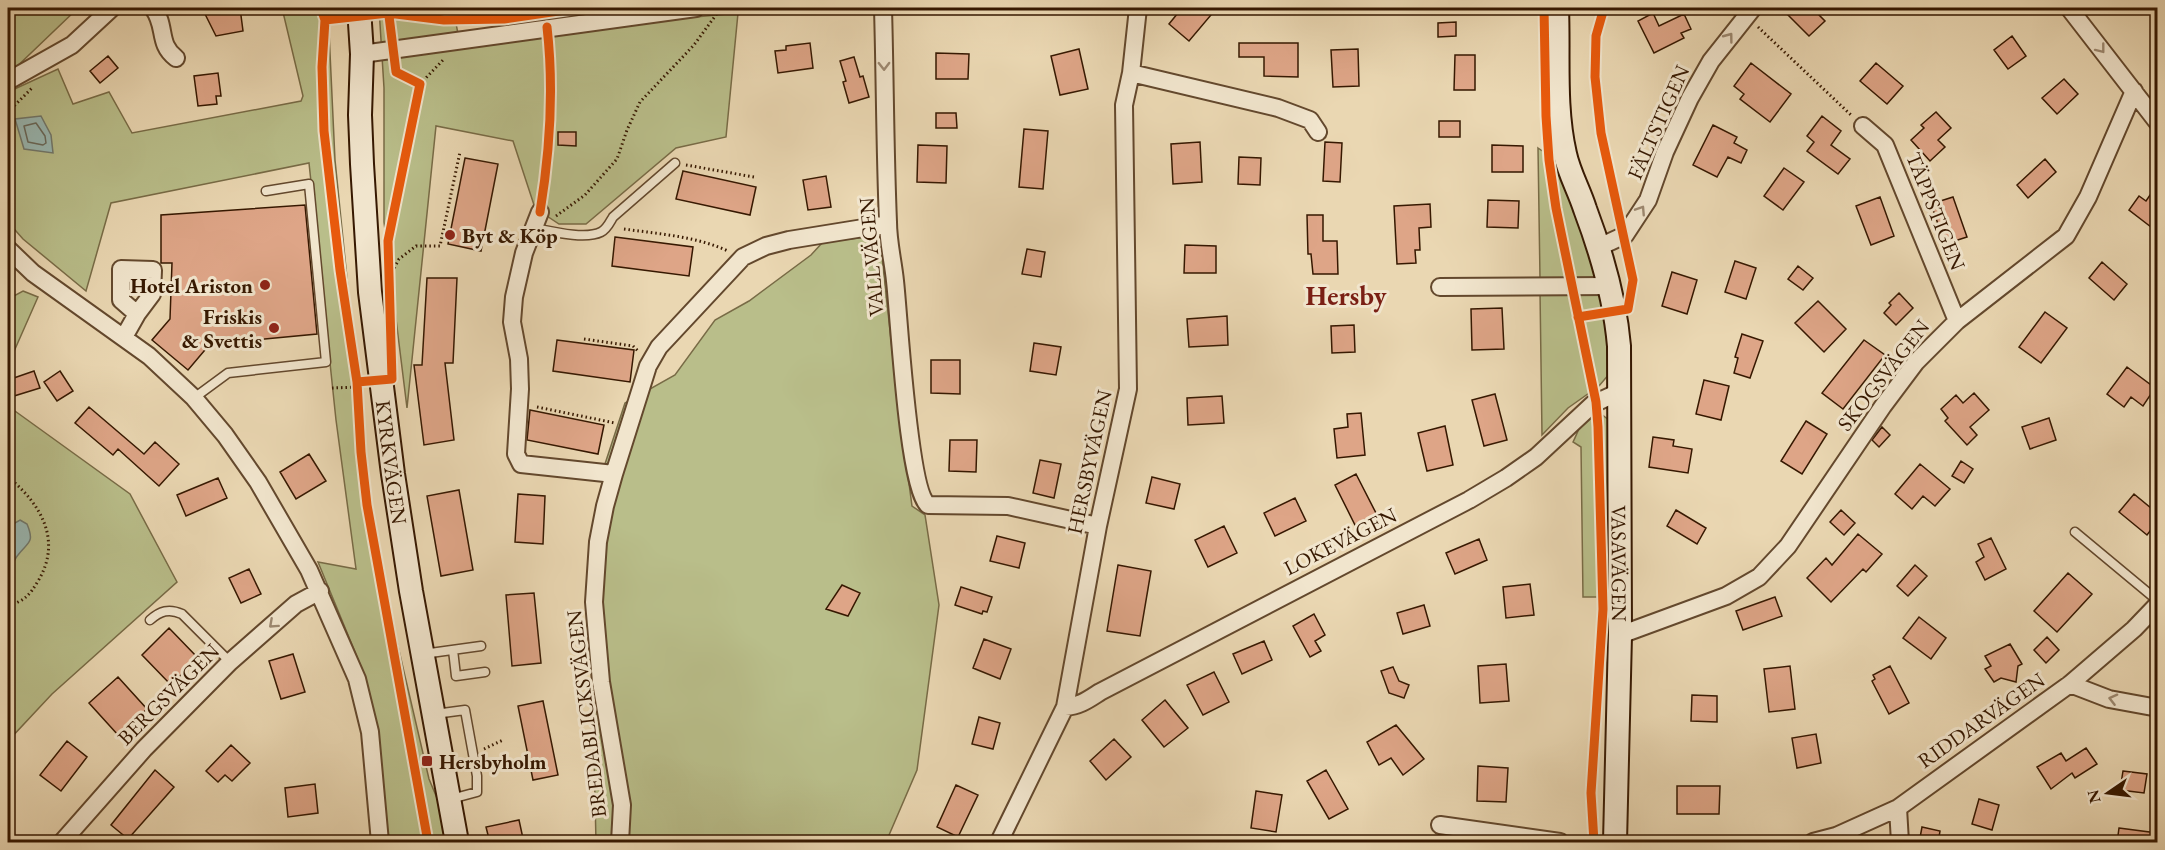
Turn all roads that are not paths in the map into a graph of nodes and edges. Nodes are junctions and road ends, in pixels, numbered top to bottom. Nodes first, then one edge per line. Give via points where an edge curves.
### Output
1 (112, 8) edge
2 (153, 8) edge
3 (359, 8) edge
4 (696, 8) edge
5 (883, 8) edge
6 (1138, 8) edge
7 (1557, 8) edge
8 (2069, 8) edge
9 (1749, 11) edge
10 (362, 54) junction
11 (176, 58) dead end
12 (1131, 74) junction
13 (8, 81) edge
14 (2134, 91) junction
15 (2157, 123) edge
16 (1863, 126) dead end
17 (1318, 132) dead end
18 (675, 163) road end
19 (266, 191) dead end
20 (536, 221) joint
21 (888, 224) junction
22 (1599, 247) junction
23 (9, 256) edge
24 (1610, 285) junction
25 (1440, 287) dead end
26 (137, 314) dead end
27 (1957, 321) junction
28 (124, 337) junction
29 (1619, 392) junction
30 (194, 398) junction
31 (614, 474) junction
32 (1098, 526) junction
33 (2075, 532) dead end
34 (320, 591) junction
35 (2157, 603) edge
36 (150, 620) dead end
37 (1620, 635) junction
38 (481, 646) dead end
39 (453, 650) junction
40 (423, 654) junction
41 (231, 662) junction
42 (485, 672) dead end
43 (2070, 684) junction
44 (1065, 707) junction
45 (2157, 708) edge
46 (433, 714) junction
47 (448, 800) junction
48 (1898, 808) junction
49 (1440, 825) dead end
50 (62, 843) edge
51 (380, 843) edge
52 (457, 843) edge
53 (620, 843) edge
54 (999, 843) edge
55 (1560, 843) edge
56 (1615, 843) edge
57 (1813, 843) edge
58 (1900, 843) edge

1 - 13 street via 72,45
2 - 11 street via 164,34 164,45
3 - 10 street, KYRKVÄGEN
4 - 10 street
5 -> 21 street, VALLVÄGEN
6 - 12 street, HERSBYVÄGEN
7 - 22 street, VASAVÄGEN via 1563,145
8 -> 14 street
22 -> 9 street, FÄLTSTIGEN via 1625,235 1648,200 1690,98 1711,61
10 - 40 street, KYRKVÄGEN via 360,115 370,292 393,474
12 - 17 street via 1278,108 1310,120
12 - 32 street, HERSBYVÄGEN via 1124,105 1128,388
14 - 15 street
14 - 27 street, SKOGSVÄGEN via 2088,197 2066,236
16 - 27 street, TÄPPSTIGEN via 1885,145
18 - 20 lane via 600,233 578,234
19 - 30 lane via 309,184 326,362 228,373
20 - 31 street via 514,297 512,322 520,389 516,454 521,464
21 - 31 street, BREDABLICKSVÄGEN via 789,240 743,257 658,347
21 - 32 street, VALLVÄGEN via 905,404 923,501 928,505 1008,506
22 - 24 street, VASAVÄGEN
23 - 28 street
24 - 25 street
24 - 29 street, VASAVÄGEN via 1617,320
26 - 28 street
27 - 37 street, SKOGSVÄGEN via 1916,362 1788,546 1759,577 1726,596
28 - 30 street
29 - 37 street, VASAVÄGEN
29 - 44 street, LOKEVÄGEN via 1593,404 1536,457 1469,500 1084,702
30 - 34 street via 258,482
31 - 53 street, BREDABLICKSVÄGEN via 598,542 594,602 601,682 622,805
32 - 44 street, HERSBYVÄGEN
33 - 35 lane
34 -> 41 street, BERGSVÄGEN via 296,604
34 - 51 street via 357,679 370,732
35 - 43 street, RIDDARVÄGEN via 2134,629
36 - 41 lane via 166,611 182,614
37 - 56 street, VASAVÄGEN
38 - 39 lane
39 - 40 lane
39 - 42 lane via 456,676
40 - 46 street, KYRKVÄGEN
41 - 50 street, BERGSVÄGEN via 144,749
45 -> 43 street via 2109,699
43 - 48 street, RIDDARVÄGEN
44 - 54 street, HERSBYVÄGEN
46 - 47 street, KYRKVÄGEN
46 - 47 lane via 465,710 477,776 477,792
47 - 52 street, KYRKVÄGEN
48 - 57 street, RIDDARVÄGEN
48 - 58 street
49 - 55 street

